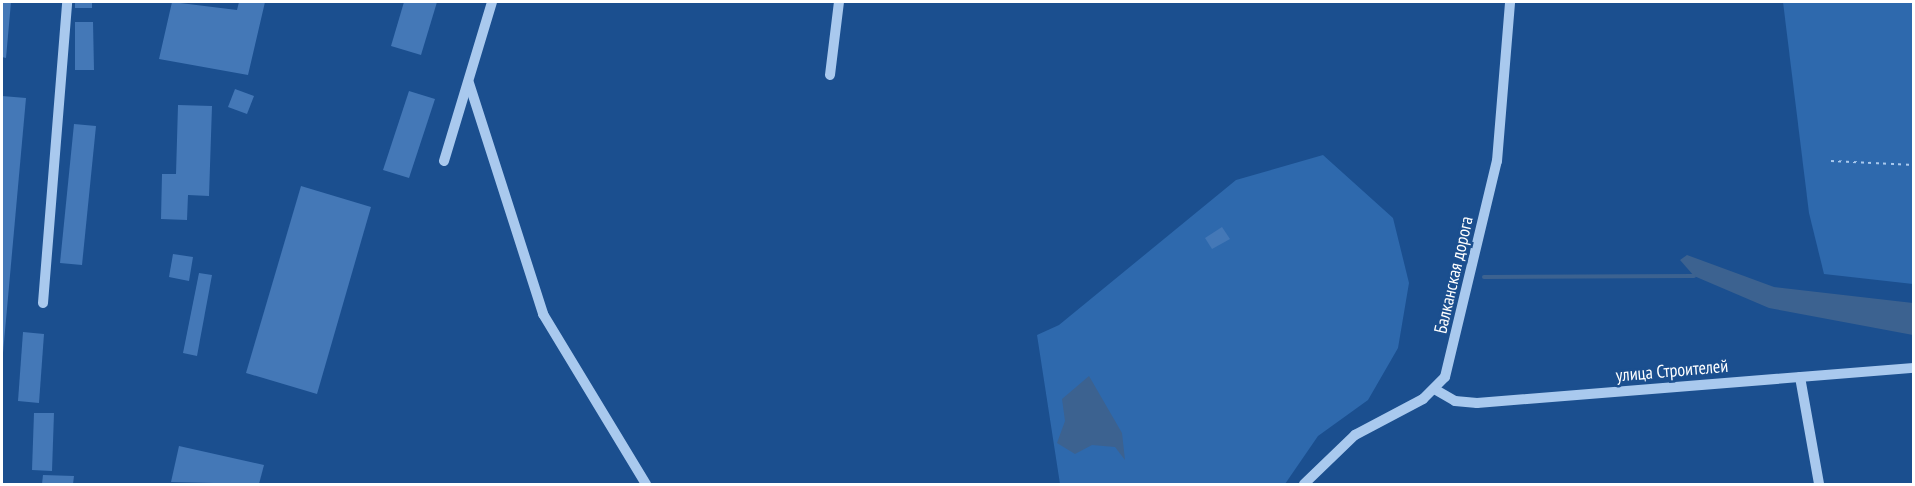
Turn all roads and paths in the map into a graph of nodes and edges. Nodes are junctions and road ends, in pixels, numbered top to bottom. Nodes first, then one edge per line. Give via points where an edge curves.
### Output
1 (67, 2) edge
2 (492, 2) edge
3 (839, 2) edge
4 (1510, 2) edge
5 (830, 75) dead end
6 (469, 83) junction
7 (444, 161) dead end
8 (1831, 161) dead end
9 (1914, 165) edge
10 (43, 303) dead end
11 (1914, 368) edge
12 (1800, 377) junction
13 (1436, 390) junction
14 (646, 484) edge
15 (1304, 484) edge
16 (1819, 484) edge

1 - 10 street
2 - 6 street
3 - 5 street
4 - 13 street, Балканская дорога via 1497,161 1451,362
6 - 7 street
6 - 14 street via 543,314
8 - 9 path
11 - 12 street, улица Строителей
12 - 13 street, улица Строителей via 1477,403 1455,401
12 - 16 street
13 - 15 street via 1355,435

